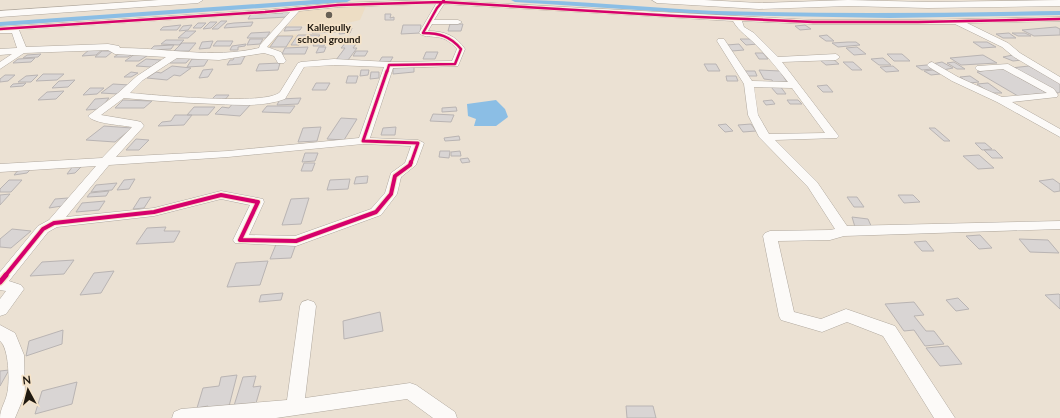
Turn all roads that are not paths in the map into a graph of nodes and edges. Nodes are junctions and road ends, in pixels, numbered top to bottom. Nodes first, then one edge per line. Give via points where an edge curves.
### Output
1 (198, 0) edge
2 (657, 0) edge
3 (153, 2) edge
4 (442, 2) junction
5 (866, 2) edge
6 (924, 3) edge
7 (1060, 3) edge
8 (297, 9) junction
9 (0, 14) edge
10 (736, 18) junction
11 (955, 21) junction
12 (1058, 21) edge
13 (430, 22) junction
14 (458, 22) dead end
15 (0, 30) edge
16 (721, 41) dead end
17 (22, 50) junction
18 (264, 50) junction
19 (0, 52) edge
20 (176, 54) junction
21 (836, 57) dead end
22 (776, 60) junction
23 (281, 61) dead end
24 (389, 65) junction
25 (932, 65) dead end
26 (0, 66) edge
27 (980, 68) dead end
28 (1060, 81) edge
29 (749, 84) junction
30 (793, 85) junction
31 (122, 96) junction
32 (1001, 100) junction
33 (1060, 134) edge
34 (764, 137) junction
35 (363, 141) junction
36 (105, 162) junction
37 (0, 168) edge
38 (54, 223) junction
39 (1060, 225) edge
40 (843, 231) junction
41 (0, 283) edge
42 (308, 306) dead end
43 (0, 310) edge
44 (0, 332) edge
45 (295, 408) junction
46 (6, 418) edge
47 (181, 418) edge
48 (448, 418) edge
49 (946, 418) edge

1 - 3 street
2 - 5 street via 759,6
3 - 9 street
4 - 8 street via 338,5
4 - 10 street
4 - 13 street
5 - 6 street
6 - 7 street
8 - 15 street
8 - 18 street via 284,26 275,32
10 - 11 street via 813,22
10 - 22 street via 741,28
11 - 12 street
11 - 28 street via 1005,45
13 - 14 street
13 - 24 street via 423,33 439,33 454,39 461,49 455,64
15 - 17 street via 15,31
16 - 29 street
17 - 19 street
17 - 20 street via 108,47 116,48 115,50
17 - 26 street
18 - 20 street via 219,57
18 - 23 street via 278,54
20 - 31 street via 140,78
21 - 22 street
22 - 30 street
24 - 31 street via 334,62 301,66 281,97 273,100 234,102
24 - 35 street
25 - 32 street via 955,79
27 - 32 street via 1006,66 1051,91 1052,95
29 - 30 street
29 - 34 street via 753,115
30 - 34 street via 833,136
31 - 36 street via 94,116 139,126
32 - 33 street
34 - 40 street via 813,185
35 - 36 street via 228,154
35 - 38 street via 418,143 410,165 395,176 392,194 376,212 296,241 240,240 258,202 221,195 154,212
36 - 37 street
36 - 38 street
38 - 41 street via 43,229
39 - 40 street
40 - 49 street via 830,235 770,236 787,316 822,326 846,315 889,331
41 - 43 street via 16,289
42 - 45 street
44 - 46 street via 9,338 16,355 16,394
45 - 47 street
45 - 48 street via 410,392

